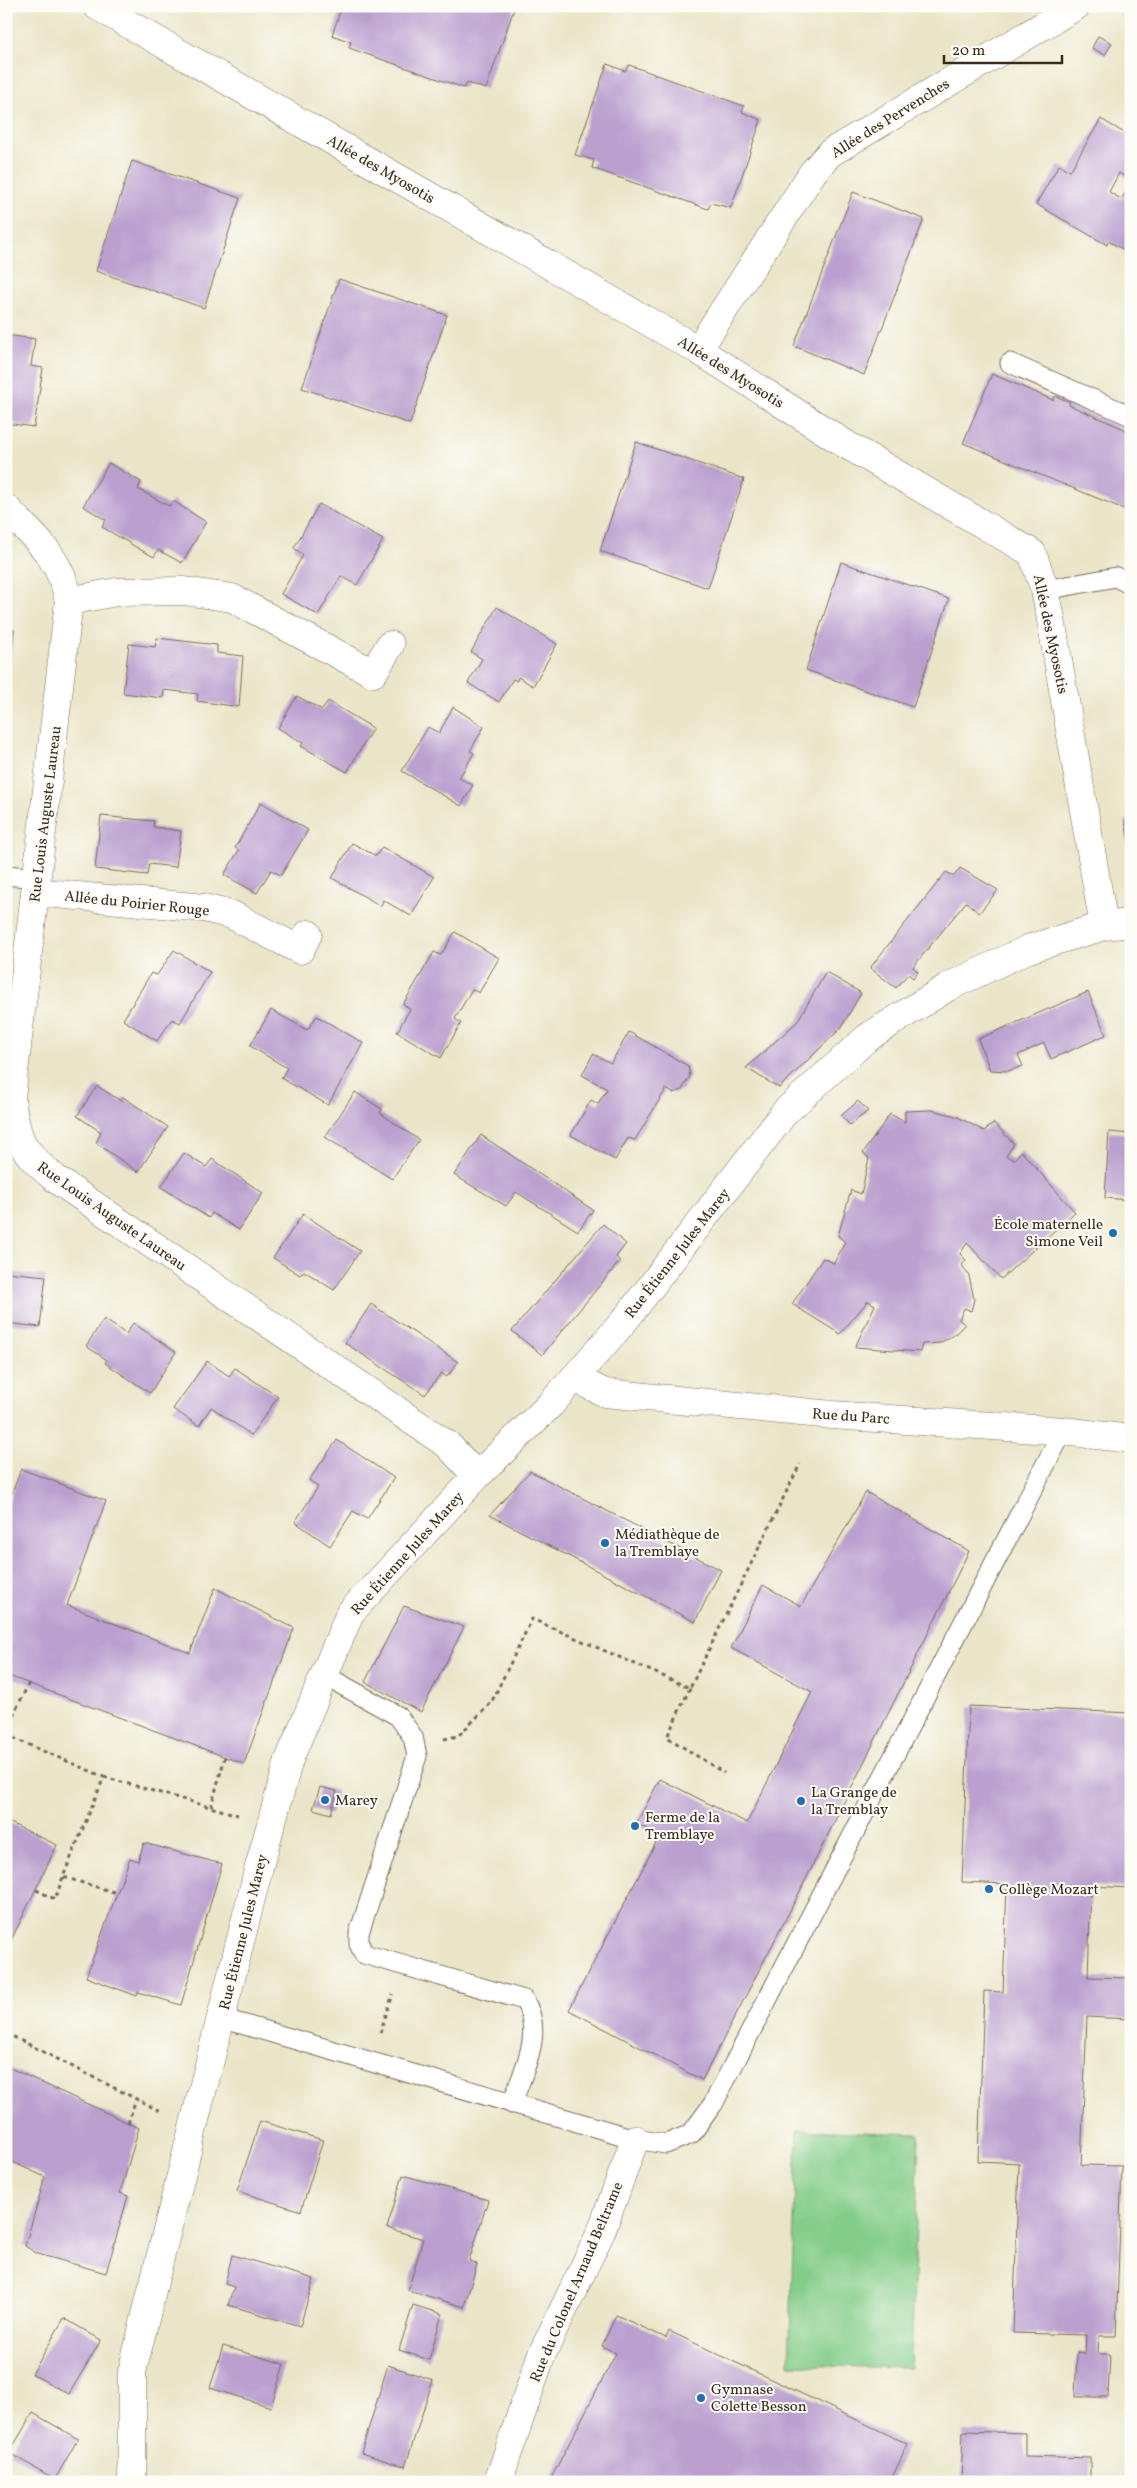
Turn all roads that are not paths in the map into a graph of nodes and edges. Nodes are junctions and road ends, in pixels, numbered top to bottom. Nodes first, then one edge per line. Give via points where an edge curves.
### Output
1 (97, 6) edge
2 (1076, 6) edge
3 (698, 350) junction
4 (1010, 363) dead end
5 (1131, 416) edge
6 (6, 508) edge
7 (1131, 585) edge
8 (1046, 590) junction
9 (69, 600) junction
10 (390, 645) dead end
11 (6, 875) edge
12 (36, 885) junction
13 (1131, 923) edge
14 (1104, 926) junction
15 (308, 934) dead end
16 (574, 1378) junction
17 (1063, 1431) junction
18 (1131, 1439) edge
19 (477, 1476) junction
20 (324, 1675) junction
21 (221, 2018) junction
22 (512, 2104) junction
23 (635, 2139) junction
24 (132, 2482) edge
25 (498, 2482) edge

1 - 3 street, Allée des Myosotis
2 - 3 street, Allée des Pervenches via 830,153 813,172
3 - 8 street, Allée des Myosotis via 847,445 1032,553
4 - 5 lane
6 - 9 street, Rue Louis Auguste Laureau via 53,557 65,580
7 - 8 lane via 1116,577
8 - 14 street, Allée des Myosotis
9 - 10 street via 126,592 184,591 232,598 373,673
9 - 12 street, Rue Louis Auguste Laureau
11 - 12 lane
12 - 15 street, Allée du Poirier Rouge via 204,908 232,916 300,950
12 - 19 street, Rue Louis Auguste Laureau via 11,1098 16,1131 31,1159 57,1180 448,1444
13 - 14 street, Rue Étienne Jules Marey
14 - 16 street, Rue Étienne Jules Marey via 1028,949 948,987 868,1037 786,1112 625,1320
16 - 17 street, Rue du Parc via 606,1393 832,1415
16 - 19 street, Rue Étienne Jules Marey
17 - 18 street, Rue du Parc
17 - 23 lane via 713,2104 691,2134 666,2144
19 - 20 street, Rue Étienne Jules Marey via 350,1613
20 - 21 street, Rue Étienne Jules Marey via 289,1760
20 - 22 lane via 398,1716 413,1736 417,1756 359,1933 359,1944 364,1954 524,2000 531,2012 534,2039
21 - 22 lane
21 - 24 street, Rue Étienne Jules Marey via 132,2372
22 - 23 lane
23 - 25 street, Rue du Colonel Arnaud Beltrame via 601,2232 541,2356

